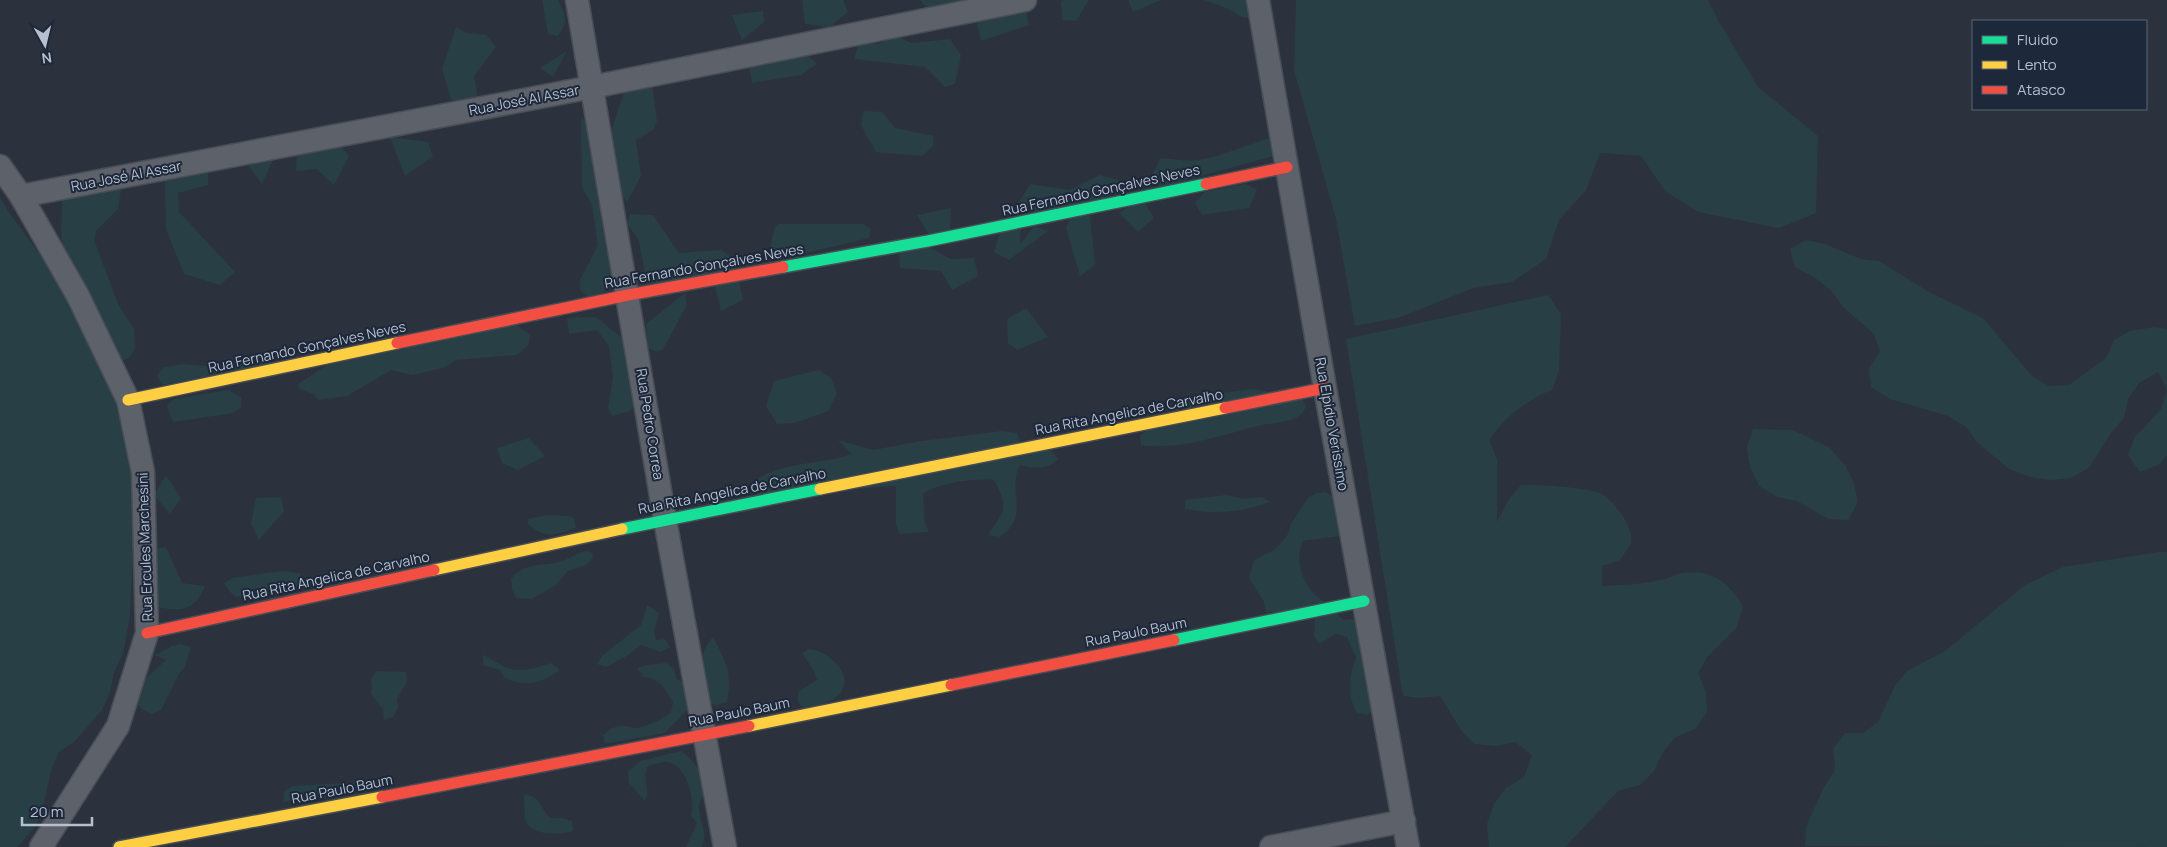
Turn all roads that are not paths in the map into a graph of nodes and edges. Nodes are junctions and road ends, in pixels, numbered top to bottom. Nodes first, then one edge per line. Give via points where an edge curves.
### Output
1 (576, 0) edge
2 (1025, 0) edge
3 (1258, 0) edge
4 (592, 87) junction
5 (0, 166) edge
6 (1287, 167) junction
7 (21, 196) junction
8 (628, 295) junction
9 (1325, 388) junction
10 (128, 400) junction
11 (666, 520) junction
12 (1364, 601) junction
13 (147, 633) junction
14 (703, 735) junction
15 (1404, 821) junction
16 (41, 847) edge
17 (119, 847) edge
18 (725, 847) edge
19 (1271, 847) edge
20 (1408, 847) edge

1 - 4 street, Rua Pedro Correa
2 - 4 street, Rua José Al Assar
3 - 6 street, Rua Elpidio Verissimo
4 - 7 street, Rua José Al Assar
4 - 8 street, Rua Pedro Correa
5 - 7 street, Rua Ercules Marchesini
6 - 8 street, Rua Fernando Gonçalves Neves via 928,241
6 - 9 street, Rua Elpidio Verissimo
7 - 10 street, Rua Ercules Marchesini via 78,296
8 - 10 street, Rua Fernando Gonçalves Neves
8 - 11 street, Rua Pedro Correa
9 - 11 street, Rua Rita Angelica de Carvalho
9 - 12 street, Rua Elpidio Verissimo
10 - 13 street, Rua Ercules Marchesini via 144,472
11 - 13 street, Rua Rita Angelica de Carvalho
11 - 14 street, Rua Pedro Correa
12 - 14 street, Rua Paulo Baum
12 - 15 street, Rua Elpidio Verissimo
13 - 16 street, Rua Ercules Marchesini via 118,726
14 - 17 street, Rua Paulo Baum
14 - 18 street, Rua Pedro Correa
15 - 19 street
15 - 20 street, Rua Elpidio Verissimo

